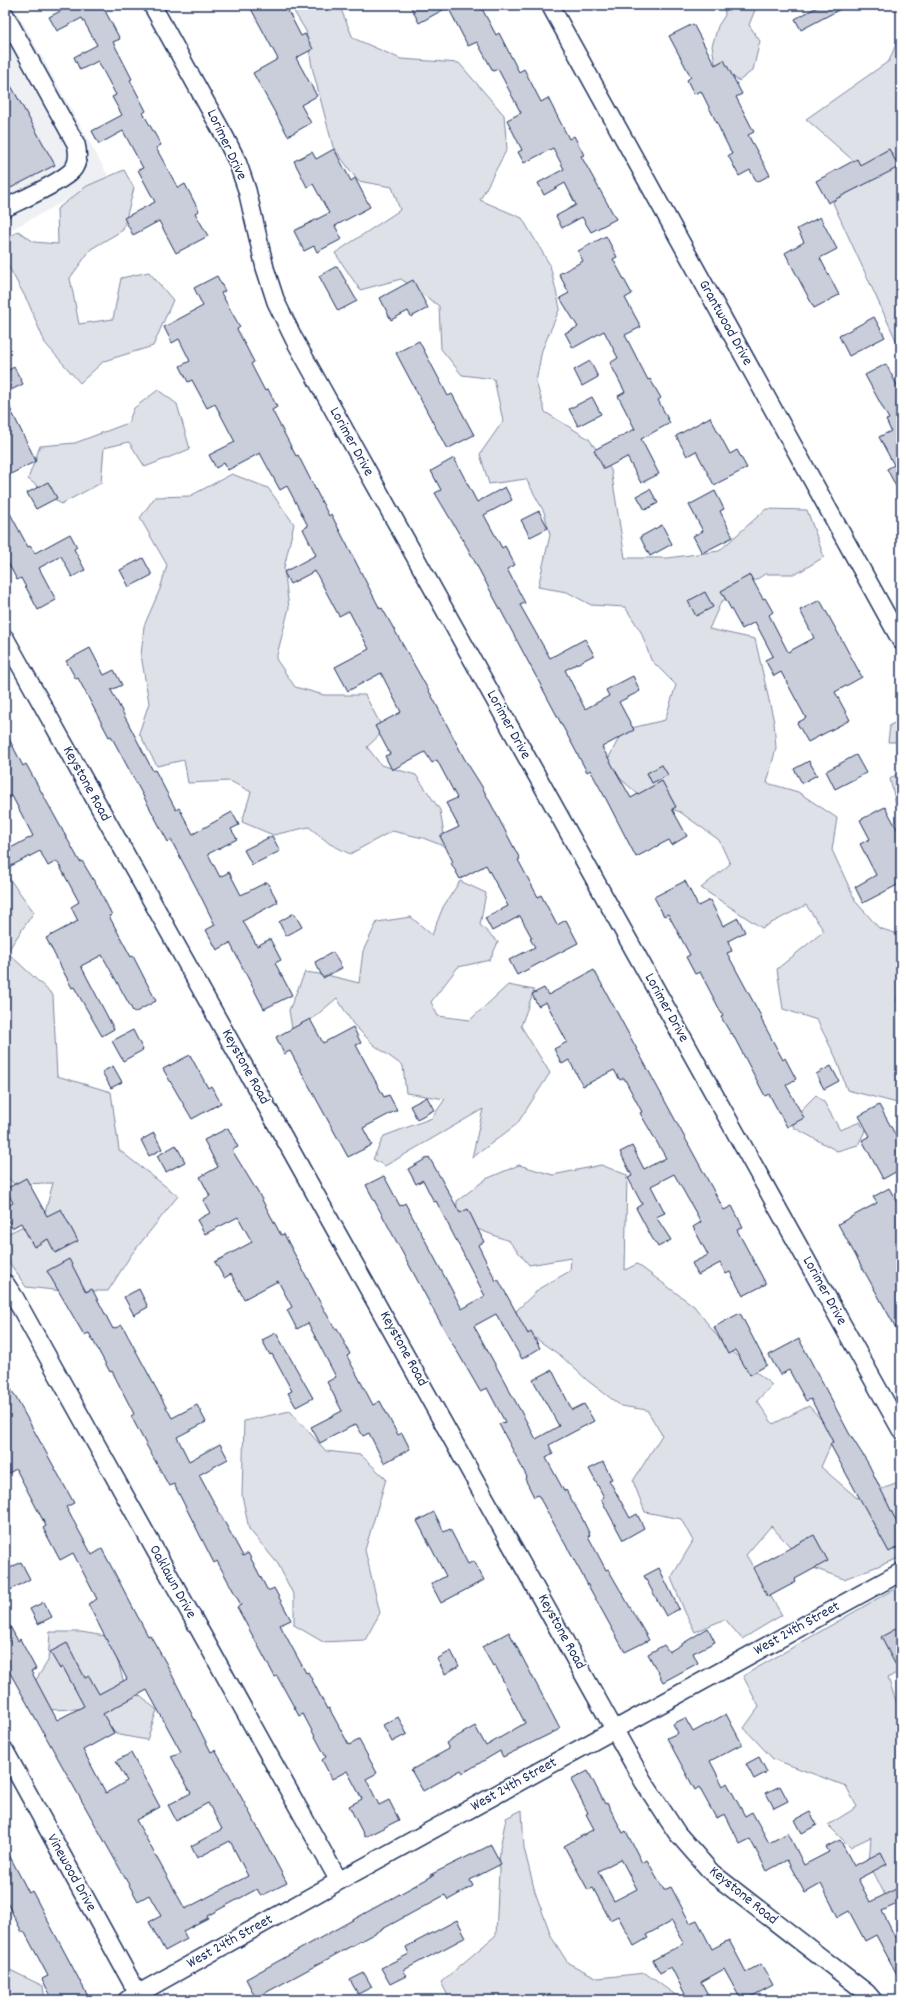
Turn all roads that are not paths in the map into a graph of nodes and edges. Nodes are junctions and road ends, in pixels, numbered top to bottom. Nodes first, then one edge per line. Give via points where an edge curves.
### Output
1 (152, 5) edge
2 (550, 5) edge
3 (7, 22) edge
4 (5, 208) edge
5 (5, 638) edge
6 (901, 641) edge
7 (5, 1283) edge
8 (901, 1430) edge
9 (901, 1572) edge
10 (615, 1730) junction
11 (5, 1751) edge
12 (339, 1881) junction
13 (132, 1997) edge
14 (873, 2000) edge

1 - 8 street, Lorimer Drive via 222,130 236,161 276,302 294,339
2 - 6 street, Grantwood Drive
3 - 4 street via 76,144 78,158 68,174
5 - 10 street, Keystone Road
7 - 12 street, Oaklawn Drive
9 - 10 street, West 24th Street
10 - 12 street, West 24th Street
10 - 14 street, Keystone Road via 643,1781 677,1833 712,1873
11 - 13 street, Vinewood Drive
12 - 13 street, West 24th Street

